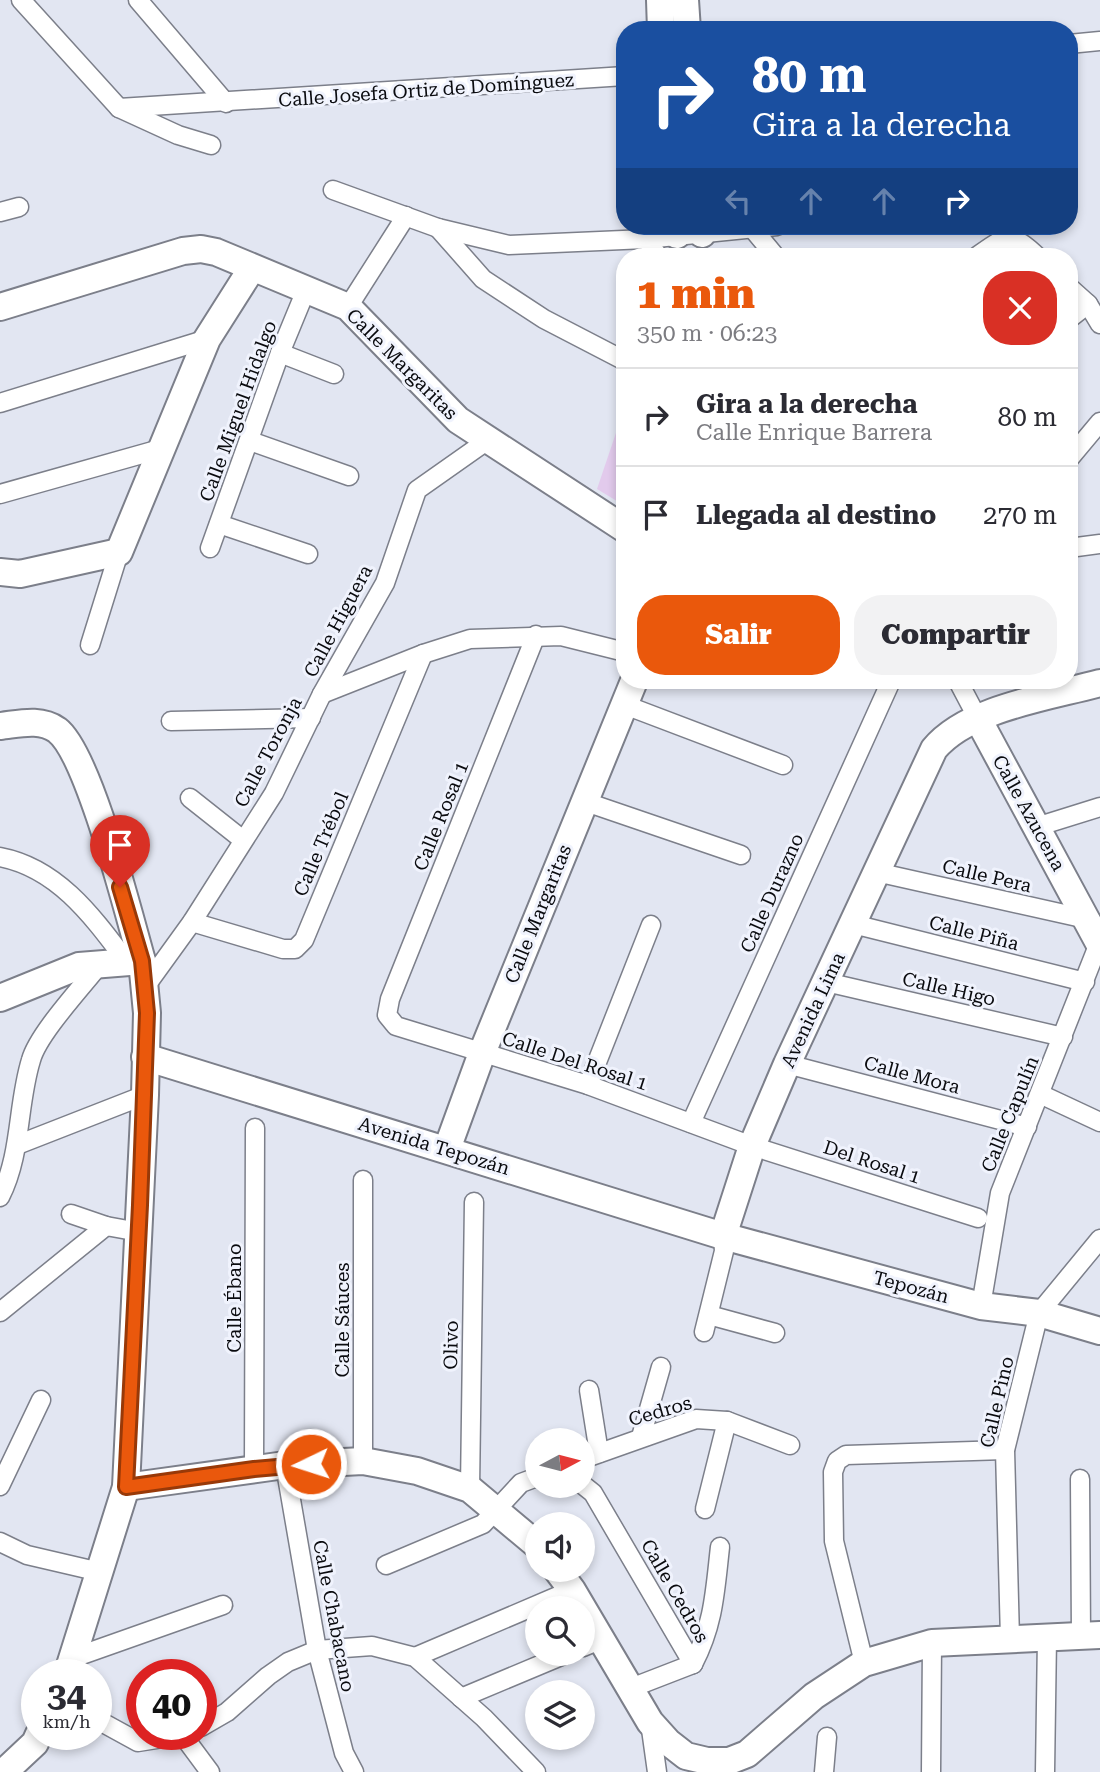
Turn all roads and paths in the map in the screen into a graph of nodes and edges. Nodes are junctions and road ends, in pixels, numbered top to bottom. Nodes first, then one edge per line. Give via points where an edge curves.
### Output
1 (21, 0) edge
2 (138, 0) edge
3 (660, 0) edge
4 (685, 0) edge
5 (661, 21) edge
6 (686, 21) edge
7 (1100, 41) edge
8 (1078, 43) edge
9 (616, 77) edge
10 (226, 103) junction
11 (119, 108) junction
12 (211, 145) dead end
13 (333, 190) dead end
14 (19, 207) dead end
15 (0, 212) edge
16 (406, 216) junction
17 (438, 228) junction
18 (665, 235) edge
19 (646, 239) junction
20 (652, 248) edge
21 (989, 248) edge
22 (1028, 248) edge
23 (252, 268) junction
24 (306, 290) junction
25 (1085, 296) edge
26 (0, 307) edge
27 (348, 307) junction
28 (1100, 324) edge
29 (207, 339) junction
30 (280, 353) junction
31 (616, 356) edge
32 (334, 374) dead end
33 (0, 403) edge
34 (1099, 426) edge
35 (488, 440) junction
36 (250, 441) junction
37 (160, 449) junction
38 (1078, 449) edge
39 (349, 476) dead end
40 (0, 494) edge
41 (616, 523) edge
42 (219, 524) junction
43 (1100, 544) edge
44 (1078, 547) edge
45 (210, 548) dead end
46 (119, 552) junction
47 (308, 554) dead end
48 (0, 572) edge
49 (536, 635) junction
50 (90, 645) dead end
51 (616, 650) edge
52 (423, 654) junction
53 (1100, 683) edge
54 (887, 689) edge
55 (962, 689) edge
56 (629, 693) edge
57 (322, 694) junction
58 (977, 717) junction
59 (311, 718) junction
60 (171, 721) dead end
61 (1, 728) edge
62 (783, 765) dead end
63 (190, 798) dead end
64 (583, 801) junction
65 (1100, 807) edge
66 (1036, 827) junction
67 (243, 840) junction
68 (741, 855) dead end
69 (0, 857) edge
70 (876, 872) junction
71 (192, 922) junction
72 (853, 924) junction
73 (651, 925) dead end
74 (1097, 932) edge
75 (134, 961) junction
76 (100, 964) junction
77 (826, 982) junction
78 (1086, 982) junction
79 (145, 987) junction
80 (0, 998) edge
81 (387, 1015) joint
82 (1063, 1037) junction
83 (482, 1053) junction
84 (145, 1057) junction
85 (787, 1064) junction
86 (588, 1085) junction
87 (1040, 1094) junction
88 (145, 1095) junction
89 (1100, 1122) edge
90 (691, 1123) junction
91 (1027, 1126) junction
92 (255, 1128) dead end
93 (17, 1145) junction
94 (752, 1146) junction
95 (447, 1149) junction
96 (363, 1180) dead end
97 (0, 1197) edge
98 (474, 1202) dead end
99 (71, 1214) dead end
100 (978, 1218) dead end
101 (106, 1226) junction
102 (139, 1233) junction
103 (723, 1236) junction
104 (1100, 1239) edge
105 (981, 1306) junction
106 (0, 1312) edge
107 (1039, 1313) junction
108 (1100, 1331) edge
109 (775, 1334) dead end
110 (661, 1367) dead end
111 (589, 1390) dead end
112 (41, 1399) dead end
113 (727, 1420) junction
114 (590, 1428) edge
115 (641, 1437) junction
116 (790, 1445) dead end
117 (1005, 1450) junction
118 (595, 1454) edge
119 (363, 1461) junction
120 (285, 1465) junction
121 (254, 1469) junction
122 (1080, 1479) dead end
123 (0, 1486) edge
124 (126, 1487) junction
125 (525, 1487) edge
126 (470, 1489) junction
127 (595, 1496) edge
128 (705, 1509) dead end
129 (497, 1510) junction
130 (525, 1534) edge
131 (0, 1542) edge
132 (720, 1547) dead end
133 (386, 1565) dead end
134 (100, 1572) junction
135 (561, 1582) edge
136 (223, 1605) dead end
137 (1091, 1635) edge
138 (1047, 1637) junction
139 (1010, 1639) junction
140 (932, 1643) junction
141 (595, 1646) edge
142 (317, 1650) junction
143 (415, 1657) junction
144 (73, 1659) edge
145 (90, 1659) edge
146 (864, 1662) junction
147 (693, 1664) junction
148 (537, 1666) edge
149 (631, 1688) junction
150 (461, 1698) junction
151 (217, 1718) edge
152 (650, 1722) junction
153 (827, 1737) dead end
154 (28, 1750) edge
155 (196, 1750) edge
156 (531, 1771) edge
157 (4, 1772) edge
158 (210, 1772) edge
159 (354, 1772) edge
160 (657, 1772) edge
161 (824, 1772) edge
162 (930, 1772) edge
163 (1045, 1772) edge

1 - 11 street
2 - 10 street
3 - 5 street
4 - 6 street
7 - 8 street
9 - 10 street, Calle Josefa Ortiz de Domínguez
10 - 11 street, Calle Josefa Ortiz de Domínguez
11 - 12 street
13 - 16 street
14 - 15 street
16 - 17 street
16 - 27 street
17 - 19 street via 509,245
17 - 31 street via 483,279 544,319
18 - 19 street
19 - 20 street
21 - 22 street via 1010,238
23 - 24 street, Calle Margaritas
23 - 26 street, Calle Margaritas via 216,252 183,251
23 - 29 street
24 - 27 street, Calle Margaritas
24 - 30 street, Calle Miguel Hidalgo
25 - 28 street
27 - 35 street, Calle Margaritas via 458,420
29 - 33 street
29 - 37 street
30 - 32 street
30 - 36 street, Calle Miguel Hidalgo
34 - 38 street
35 - 41 street, Calle Margaritas
35 - 57 street, Calle Higuera via 417,490 385,583
36 - 39 street
36 - 42 street, Calle Miguel Hidalgo
37 - 40 street
37 - 46 street
42 - 45 street, Calle Miguel Hidalgo
42 - 47 street
43 - 44 street
46 - 48 street via 20,574
46 - 50 street
49 - 51 street, Calle Toronja via 561,636
49 - 52 street, Calle Toronja via 470,639
49 - 81 street, Calle Rosal 1
52 - 57 street, Calle Toronja
52 - 71 street, Calle Trébol via 304,940 295,949 283,949
53 - 58 street, Avenida Lima
54 - 90 street, Calle Durazno
55 - 58 street, Calle Azucena
56 - 62 street
56 - 64 street, Calle Margaritas
57 - 59 street, Calle Toronja
58 - 66 street, Calle Azucena
58 - 70 street, Avenida Lima via 934,749
59 - 60 street
59 - 67 street, Calle Toronja via 274,793
61 - 75 street via 40,723 57,730 70,744 90,789
63 - 67 street
64 - 68 street
64 - 83 street, Calle Margaritas
65 - 66 street
66 - 74 street, Calle Azucena
67 - 71 street, Calle Toronja
69 - 75 street via 37,868 54,880
70 - 72 street, Avenida Lima
70 - 74 street, Calle Pera
71 - 79 street, Calle Toronja
72 - 77 street, Avenida Lima
72 - 78 street, Calle Piña
73 - 86 street
74 - 78 street, Calle Capulín
75 - 76 street
75 - 79 street
76 - 80 street via 79,965
76 - 93 street via 31,1058
77 - 82 street, Calle Higo
77 - 85 street, Avenida Lima
78 - 82 street, Calle Capulín
79 - 84 street
81 - 83 street, Calle Del Rosal 1 via 396,1026
82 - 87 street, Calle Capulín
83 - 86 street, Calle Del Rosal 1
83 - 95 street, Calle Margaritas
84 - 88 street
84 - 95 street, Avenida Tepozán
85 - 91 street, Calle Mora
85 - 94 street, Avenida Lima
86 - 90 street, Calle Del Rosal 1
87 - 89 street
87 - 91 street, Calle Capulín
88 - 93 street
88 - 102 street
90 - 94 street, Calle Del Rosal 1
91 - 105 street, Calle Capulín via 1000,1193
92 - 121 street, Calle Ébano
93 - 97 street
94 - 100 street, Del Rosal 1
94 - 103 street, Avenida Lima
95 - 103 street, Avenida Tepozán
96 - 119 street, Calle Sáuces
98 - 126 street, Olivo
99 - 101 street
101 - 102 street
101 - 106 street
102 - 124 street
103 - 105 street, Tepozán
103 - 109 street, Avenida Lima via 707,1323
104 - 107 street, Calle Pino
105 - 107 street, Tepozán
107 - 108 street, Tepozán
107 - 117 street, Calle Pino
110 - 115 street
111 - 114 street
112 - 123 street
113 - 115 street, Cedros via 696,1419
113 - 116 street, Cedros
113 - 128 street
115 - 118 street, Cedros
117 - 139 street, Calle Pino
117 - 146 street via 846,1455 837,1461 833,1472 834,1541
119 - 120 street
119 - 126 street via 417,1471
120 - 121 street
120 - 142 street, Calle Chabacano
121 - 124 street
122 - 137 street
124 - 134 street
125 - 129 street
126 - 129 street
127 - 147 street, Calle Cedros
129 - 130 street
129 - 133 street via 483,1524
131 - 134 street via 27,1555
132 - 147 street via 712,1619
134 - 144 street
135 - 143 street
136 - 145 street
137 - 138 street
138 - 139 street
138 - 163 street
139 - 140 street
140 - 146 street
140 - 162 street
141 - 149 street
142 - 143 street via 372,1646
142 - 151 street via 278,1669
142 - 159 street, Calle Chabacano via 344,1753
143 - 150 street
146 - 152 street via 823,1689 747,1754 729,1760 686,1756
147 - 149 street, Calle Cedros
148 - 150 street
149 - 152 street
150 - 156 street
152 - 160 street
153 - 161 street
154 - 157 street
155 - 158 street

